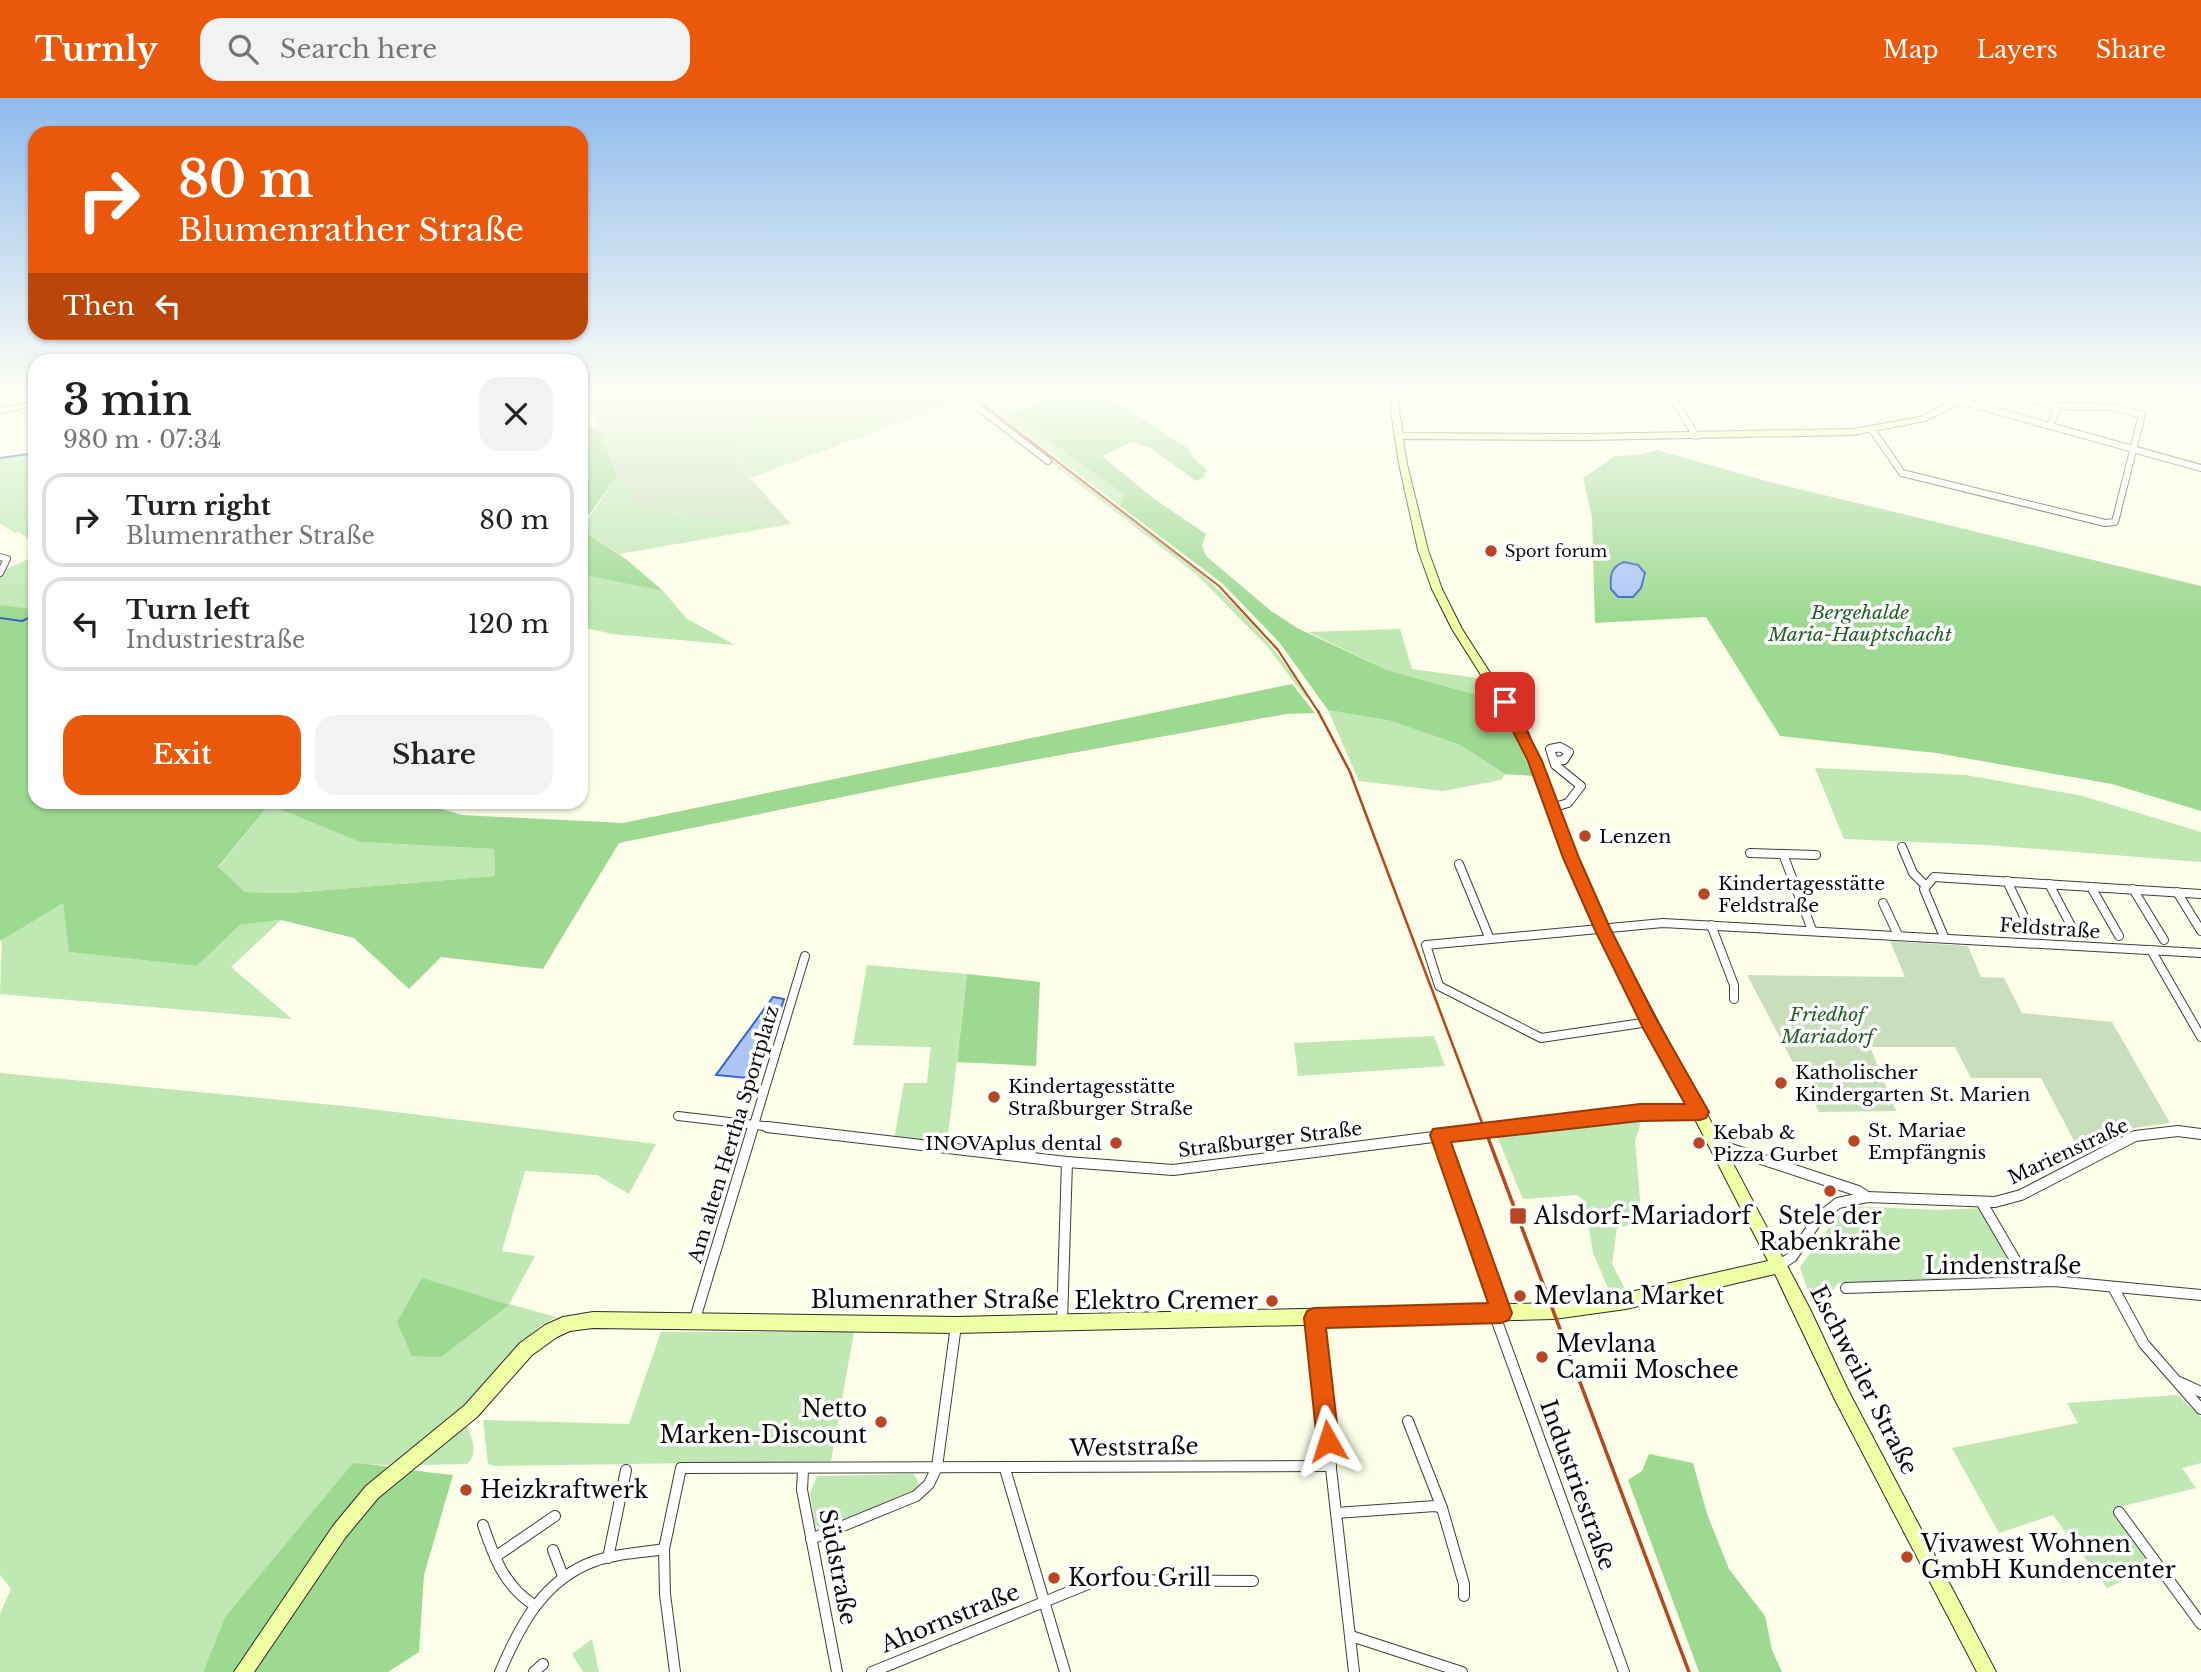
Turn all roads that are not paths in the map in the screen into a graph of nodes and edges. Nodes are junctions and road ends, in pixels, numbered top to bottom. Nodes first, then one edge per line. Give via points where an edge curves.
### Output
1 (1404, 468) edge
2 (1897, 468) edge
3 (2129, 468) edge
4 (0, 557) edge
5 (0, 573) edge
6 (1505, 702) joint
7 (1554, 761) dead end
8 (1551, 808) junction
9 (1902, 847) dead end
10 (1750, 853) dead end
11 (1783, 854) junction
12 (1816, 855) dead end
13 (1459, 864) dead end
14 (2007, 881) junction
15 (2049, 884) junction
16 (1925, 885) junction
17 (2091, 887) junction
18 (2133, 889) junction
19 (2177, 892) junction
20 (2201, 894) edge
21 (1883, 903) dead end
22 (1711, 925) junction
23 (1602, 928) junction
24 (1812, 930) junction
25 (2201, 930) edge
26 (2031, 931) dead end
27 (2075, 933) dead end
28 (1898, 935) junction
29 (2119, 936) dead end
30 (1489, 937) junction
31 (1944, 937) junction
32 (2164, 940) dead end
33 (2151, 950) junction
34 (2201, 953) edge
35 (805, 956) dead end
36 (1734, 999) dead end
37 (1649, 1022) junction
38 (2201, 1037) edge
39 (1700, 1112) junction
40 (678, 1116) dead end
41 (754, 1124) junction
42 (2201, 1134) edge
43 (1440, 1135) junction
44 (1716, 1144) junction
45 (1067, 1162) junction
46 (1867, 1197) junction
47 (1982, 1203) junction
48 (1778, 1266) junction
49 (2028, 1282) junction
50 (2113, 1287) junction
51 (1846, 1288) dead end
52 (2201, 1295) edge
53 (1497, 1313) junction
54 (1314, 1318) junction
55 (694, 1322) junction
56 (1062, 1322) junction
57 (956, 1325) junction
58 (2174, 1379) junction
59 (2201, 1392) edge
60 (2201, 1409) edge
61 (1408, 1421) dead end
62 (1331, 1466) junction
63 (937, 1467) junction
64 (1005, 1469) junction
65 (626, 1470) dead end
66 (803, 1470) junction
67 (1442, 1508) junction
68 (2119, 1512) dead end
69 (1336, 1513) junction
70 (555, 1516) dead end
71 (483, 1525) dead end
72 (811, 1539) junction
73 (664, 1549) junction
74 (553, 1550) dead end
75 (495, 1557) junction
76 (608, 1558) junction
77 (563, 1576) junction
78 (1253, 1581) dead end
79 (1464, 1596) dead end
80 (1044, 1602) junction
81 (534, 1605) junction
82 (2201, 1624) edge
83 (1351, 1636) junction
84 (243, 1672) edge
85 (500, 1672) edge
86 (676, 1672) edge
87 (837, 1672) edge
88 (872, 1672) edge
89 (1065, 1672) edge
90 (1354, 1672) edge
91 (1462, 1672) edge
92 (1624, 1672) edge
93 (1987, 1672) edge

1 - 6 street, Eschweiler Straße via 1437,589
2 - 3 street via 2112,524
4 - 5 street via 7,559
6 - 8 street, Eschweiler Straße via 1522,732
7 - 8 street via 1581,786 1568,803
8 - 23 street, Eschweiler Straße
9 - 16 street via 1913,873
10 - 11 street
11 - 12 street
11 - 24 street
13 - 30 street
14 - 15 street
14 - 16 street via 1934,877
14 - 26 street
15 - 17 street
15 - 27 street
16 - 31 street
17 - 18 street
17 - 29 street
18 - 19 street
18 - 32 street
19 - 20 street
19 - 25 street
21 - 28 street
22 - 23 street, Feldstraße via 1642,923
22 - 24 street, Feldstraße
22 - 36 street via 1734,985
23 - 30 street, Feldstraße
23 - 37 street, Eschweiler Straße
24 - 28 street, Feldstraße
28 - 31 street, Feldstraße
30 - 37 street, Feldstraße via 1426,945 1439,986 1541,1038
31 - 33 street, Feldstraße
33 - 34 street, Feldstraße
33 - 38 street
35 - 41 street, Am alten Hertha Sportplatz
37 - 39 street, Eschweiler Straße
39 - 43 street, Straßburger Straße via 1640,1113
39 - 44 street, Eschweiler Straße
40 - 41 street, Straßburger Straße
41 - 45 street, Straßburger Straße
41 - 55 street, Am alten Hertha Sportplatz
42 - 47 street, Marienstraße via 2178,1130 2135,1136 2021,1195
43 - 45 street, Straßburger Straße via 1173,1170
43 - 53 street, Industriestraße
44 - 46 street, Marienstraße
44 - 48 street, Eschweiler Straße
45 - 56 street
46 - 47 street, Marienstraße
46 - 48 street, Marienstraße via 1829,1208 1792,1257
47 - 49 street
48 - 53 street, Blumenrather Straße via 1626,1301 1564,1311
48 - 93 street, Eschweiler Straße
49 - 50 street, Lindenstraße
49 - 51 street, Lindenstraße
50 - 52 street, Lindenstraße
50 - 58 street via 2144,1344
53 - 54 street, Blumenrather Straße
53 - 92 street, Industriestraße
54 - 56 street, Blumenrather Straße
54 - 62 street
55 - 57 street, Blumenrather Straße
55 - 84 street, Blumenrather Straße via 593,1320 551,1331 526,1349 471,1411 394,1471 355,1512
56 - 57 street, Blumenrather Straße
57 - 63 street
58 - 59 street
58 - 60 street
61 - 67 street
62 - 64 street, Weststraße
62 - 69 street
63 - 64 street, Weststraße
63 - 66 street, Weststraße
63 - 72 street via 916,1496
64 - 80 street
65 - 76 street
66 - 72 street, Südstraße
66 - 73 street, Weststraße via 681,1468
67 - 69 street
67 - 79 street
68 - 82 street
69 - 83 street
70 - 75 street
71 - 75 street
72 - 87 street, Südstraße
73 - 76 street
73 - 86 street
74 - 77 street
75 - 81 street via 503,1577
76 - 77 street
77 - 81 street
78 - 80 street, Ahornstraße via 1106,1579
80 - 88 street, Ahornstraße
80 - 89 street
81 - 85 street
83 - 90 street
83 - 91 street

